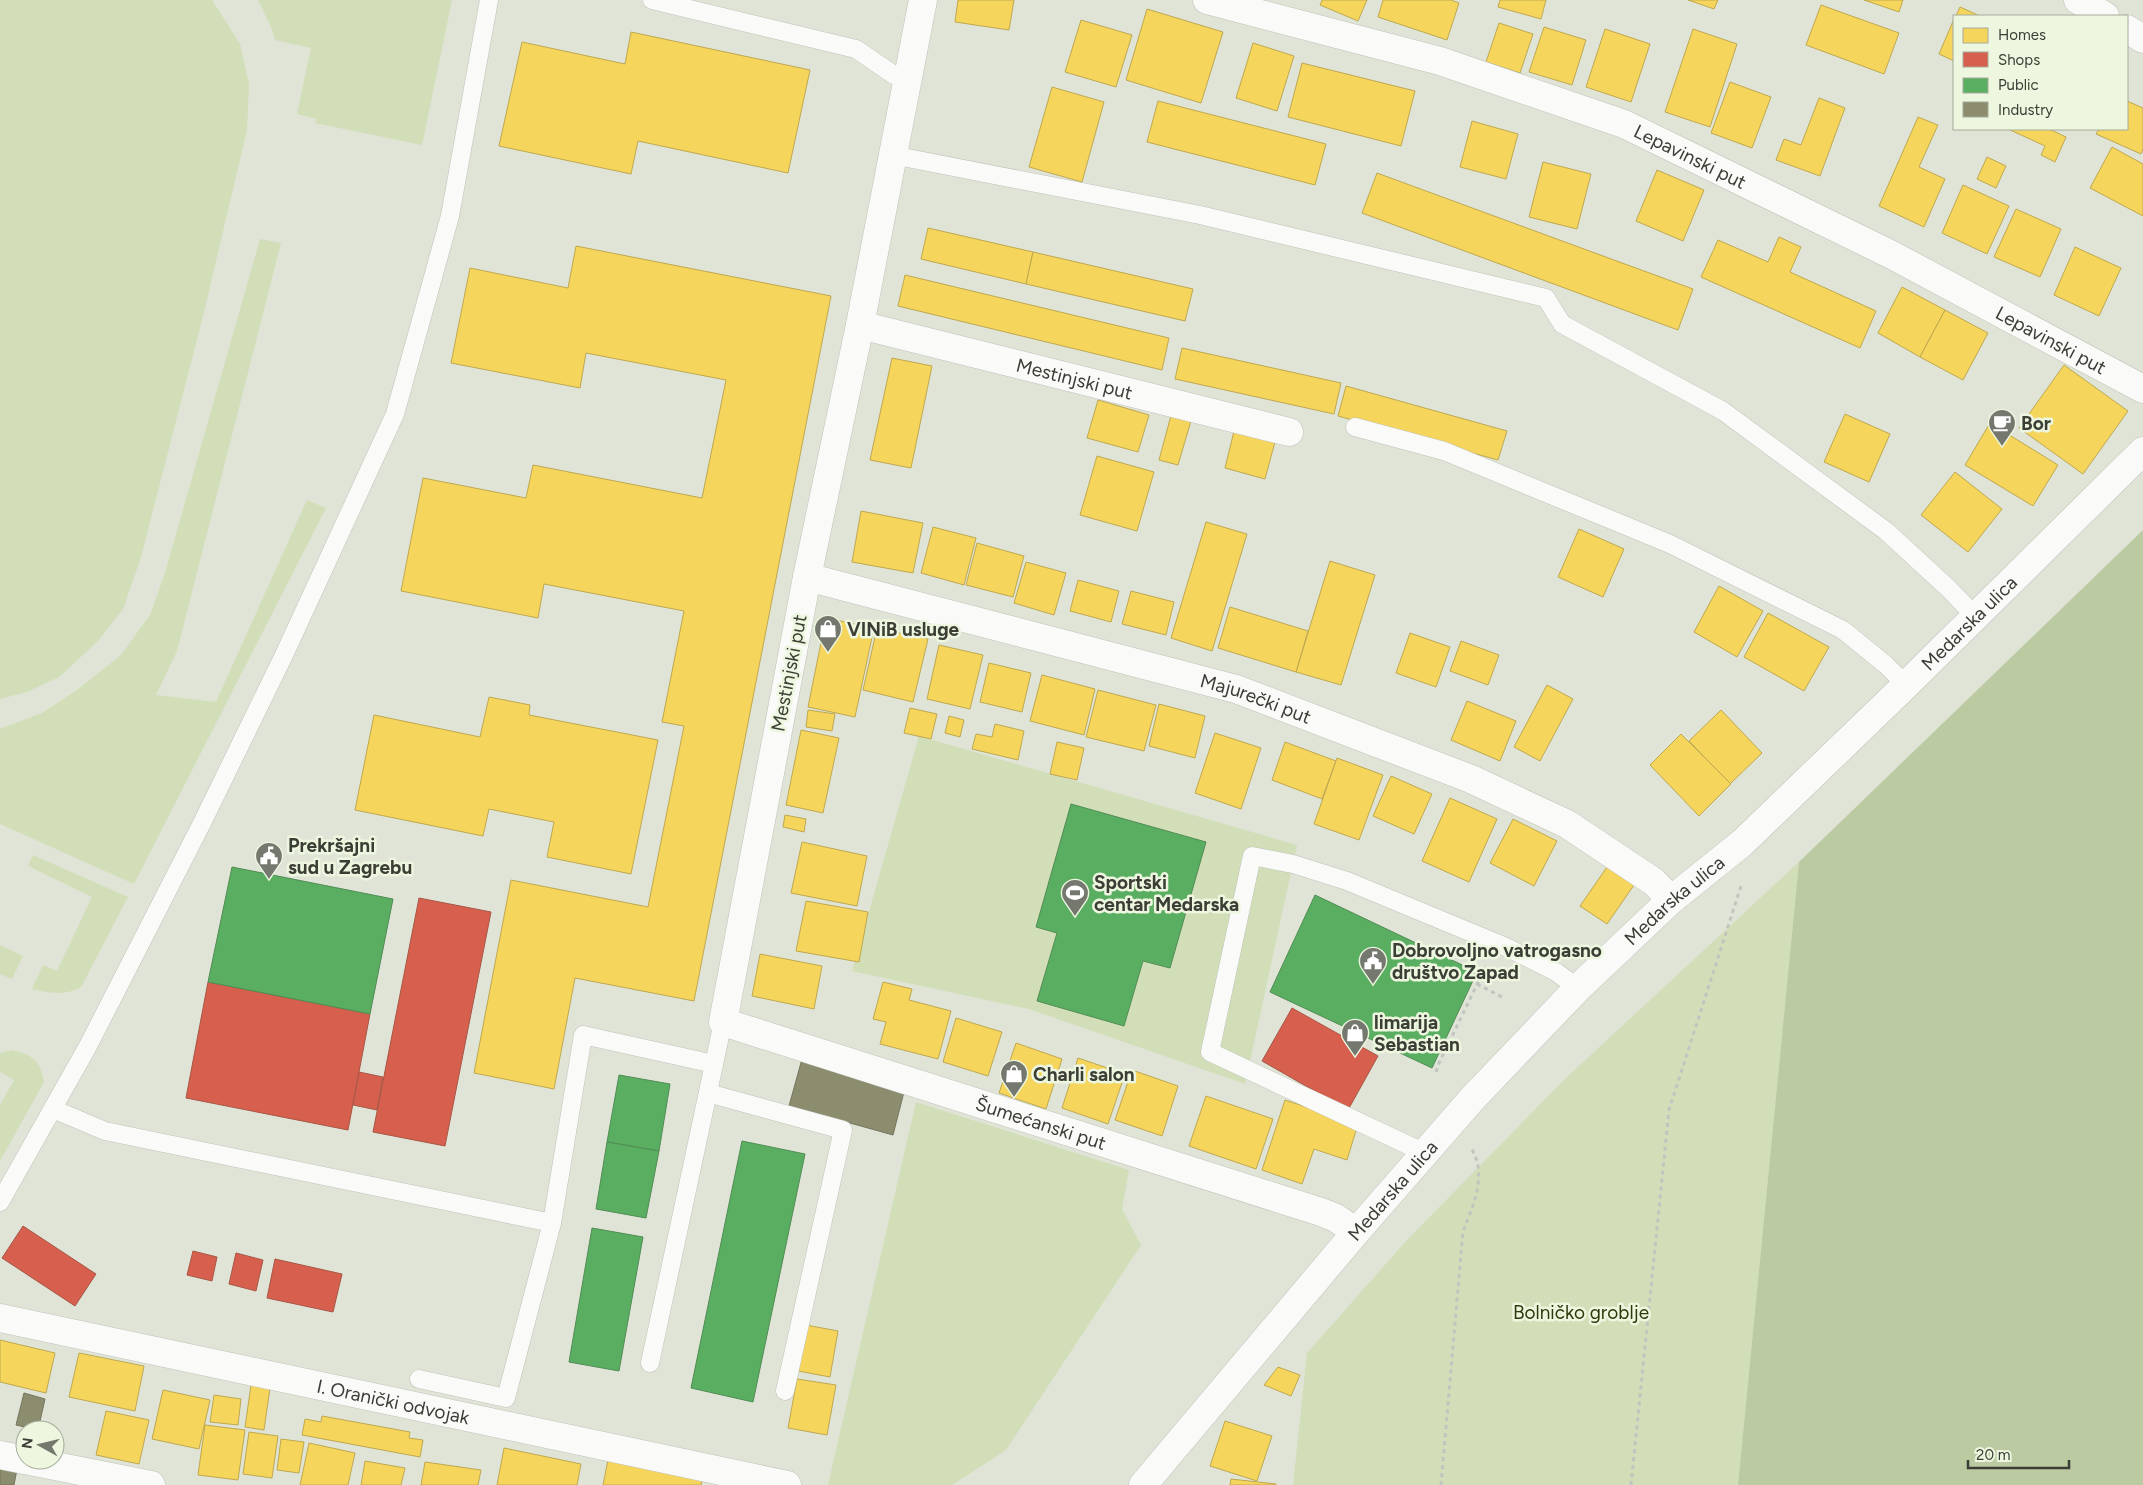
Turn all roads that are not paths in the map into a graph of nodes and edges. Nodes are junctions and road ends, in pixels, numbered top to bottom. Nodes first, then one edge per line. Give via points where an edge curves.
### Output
1 (489, 0) edge
2 (652, 0) edge
3 (923, 0) edge
4 (1207, 0) edge
5 (2078, 0) edge
6 (2103, 15) edge
7 (2128, 31) edge
8 (2143, 39) edge
9 (894, 75) dead end
10 (892, 155) junction
11 (860, 325) junction
12 (2143, 390) edge
13 (1355, 428) dead end
14 (1290, 432) dead end
15 (2143, 451) edge
16 (807, 577) junction
17 (1976, 617) junction
18 (1906, 686) junction
19 (1671, 900) junction
20 (1578, 988) junction
21 (723, 1022) junction
22 (714, 1064) junction
23 (708, 1093) junction
24 (53, 1109) junction
25 (1426, 1153) junction
26 (0, 1202) edge
27 (552, 1223) junction
28 (1356, 1232) junction
29 (0, 1318) edge
30 (650, 1362) dead end
31 (419, 1379) dead end
32 (785, 1391) dead end
33 (0, 1455) edge
34 (15, 1458) edge
35 (65, 1468) edge
36 (1153, 1479) edge
37 (152, 1485) edge
38 (787, 1485) edge

1 - 24 lane via 450,216 395,414 206,814
2 - 9 lane via 856,49
3 - 10 street, Mestinjski put
4 - 12 street, Lepavinski put via 1440,61 1624,124 1890,254
5 - 6 street
7 - 8 street
10 - 11 street, Mestinjski put
10 - 17 lane via 1200,215 1546,298 1562,324 1723,411 1886,531
11 - 14 street, Mestinjski put
11 - 16 street, Mestinjski put
13 - 18 lane via 1444,451 1670,544 1843,630
15 - 17 street, Medarska ulica
16 - 19 street, Majurečki put via 1236,689 1471,779 1566,824 1654,882
16 - 21 street, Mestinjski put
17 - 18 street, Medarska ulica
18 - 19 street, Medarska ulica via 1742,843
19 - 20 street, Medarska ulica
20 - 25 street, Medarska ulica
20 - 25 lane via 1556,972 1506,947 1347,881 1293,864 1252,856 1210,1052
21 - 22 lane
21 - 28 street, Šumećanski put via 1321,1212
22 - 23 lane
22 - 27 lane via 584,1035
23 - 30 lane
23 - 32 lane via 844,1130
24 - 26 lane
24 - 27 lane via 105,1131
25 - 28 street, Medarska ulica
27 - 31 lane via 506,1398
28 - 36 street, Medarska ulica
29 - 38 street, I. Oranički odvojak
33 - 34 street
35 - 37 street

